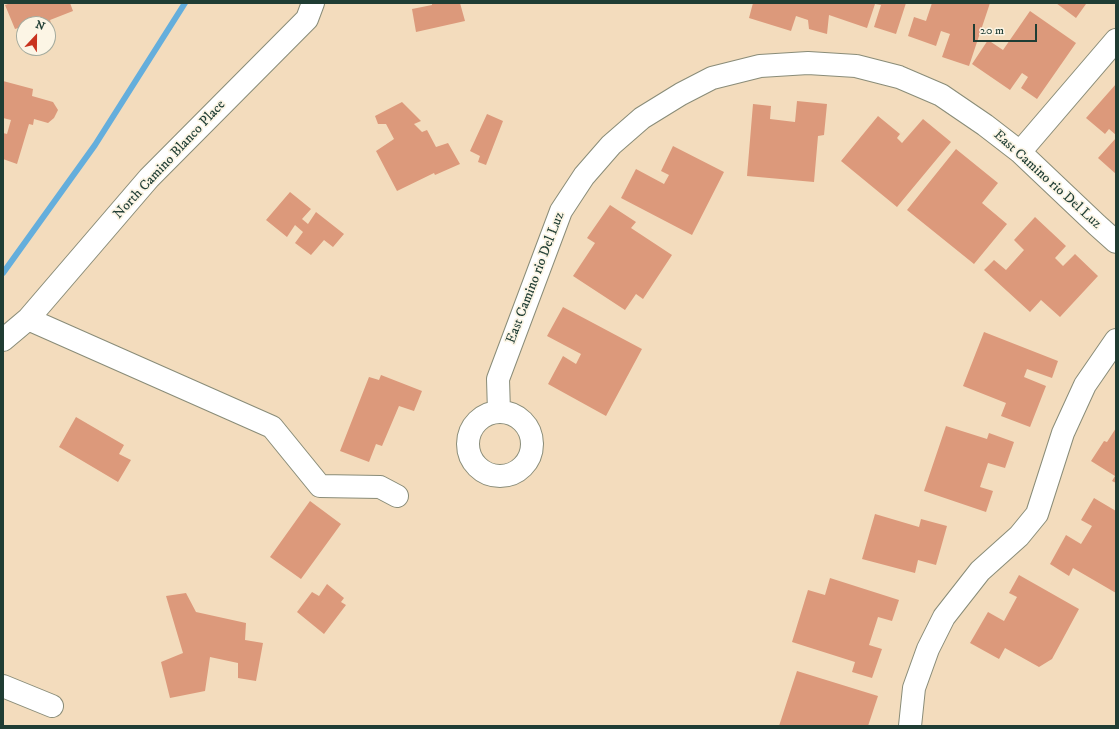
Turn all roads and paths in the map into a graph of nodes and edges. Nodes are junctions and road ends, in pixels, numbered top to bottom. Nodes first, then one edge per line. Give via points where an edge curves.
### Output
1 (314, 3) edge
2 (1116, 40) edge
3 (1020, 152) junction
4 (1116, 242) edge
5 (28, 319) junction
6 (3, 340) edge
7 (1116, 340) edge
8 (500, 412) dead end
9 (397, 496) dead end
10 (3, 686) edge
11 (52, 706) dead end
12 (910, 726) edge

1 - 5 street, North Camino Blanco Place via 307,19 149,178
2 - 3 street
3 - 4 street, East Camino rio Del Luz
3 - 8 street, East Camino rio Del Luz via 985,124 941,95 899,77 856,66 808,63 760,66 712,78 642,118 616,141 584,176 561,211 498,379
5 - 6 street, North Camino Blanco Place
5 - 9 street via 272,427 320,486 380,487
7 - 12 street via 1085,385 1063,432 1037,514 1019,536 980,571 944,617 928,648 914,688
10 - 11 street

